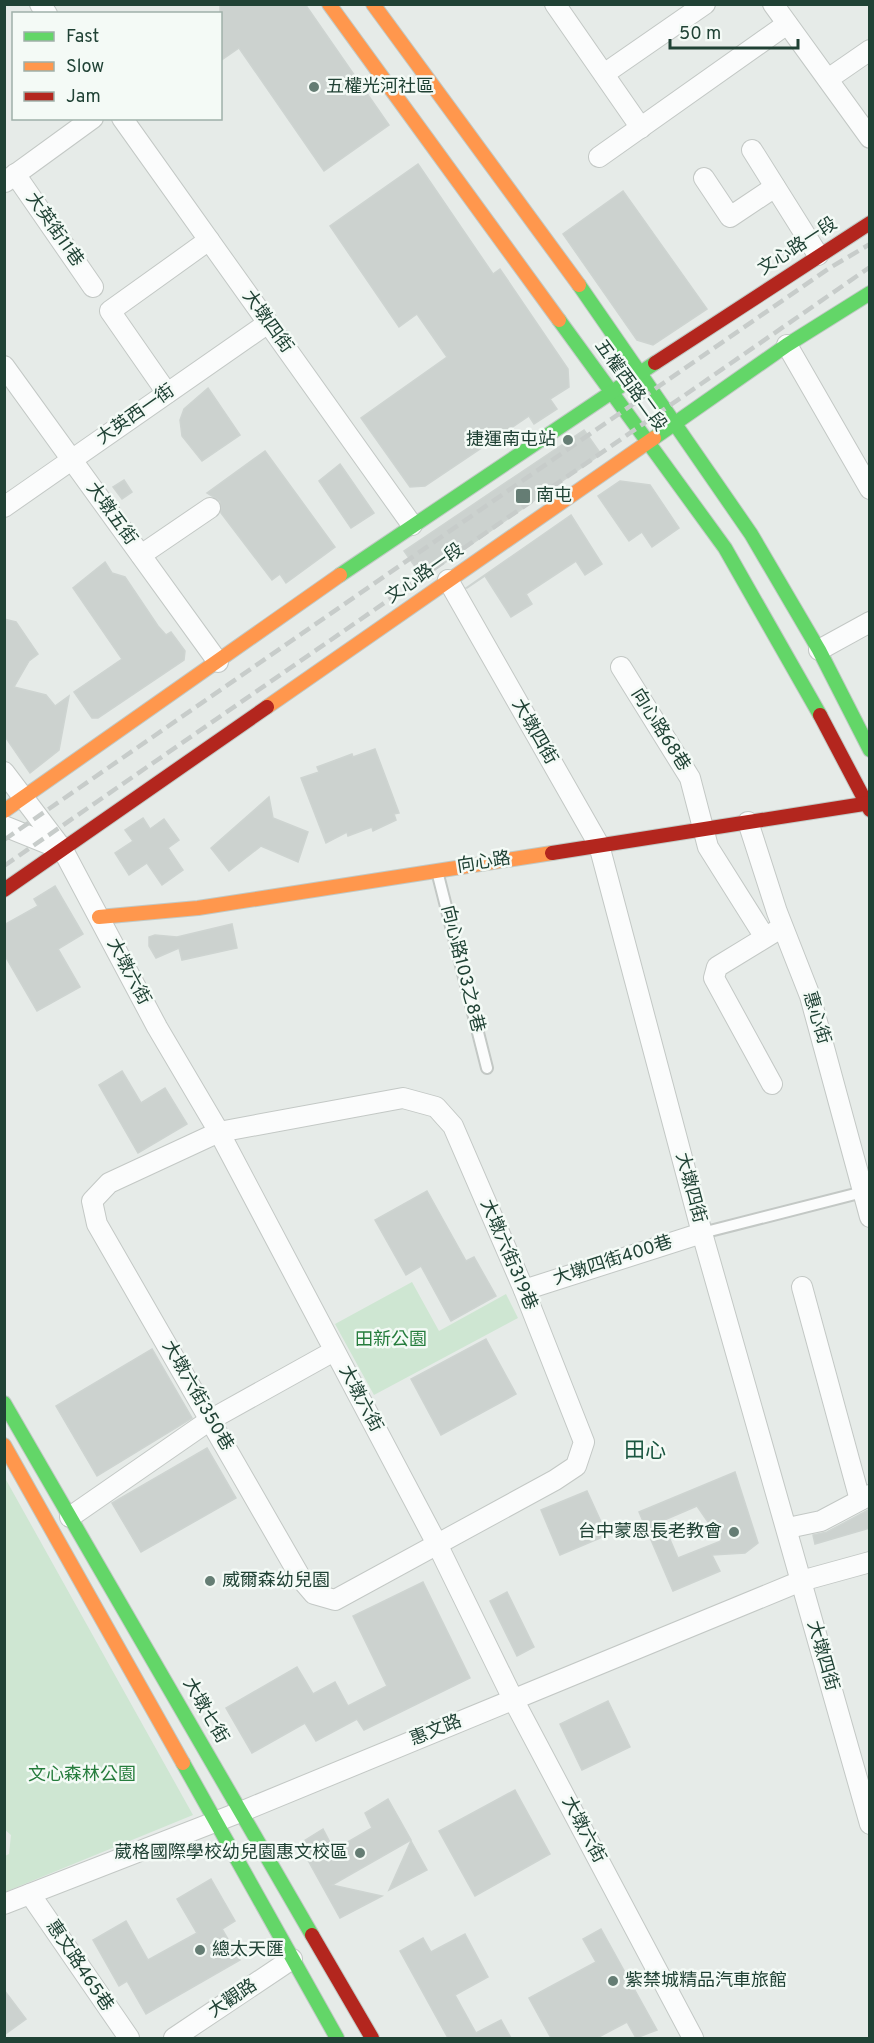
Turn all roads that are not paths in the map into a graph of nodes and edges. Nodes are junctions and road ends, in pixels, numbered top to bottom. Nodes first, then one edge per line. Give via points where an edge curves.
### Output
1 (329, 4) edge
2 (373, 4) edge
3 (555, 4) edge
4 (705, 4) edge
5 (773, 4) edge
6 (787, 24) junction
7 (870, 50) edge
8 (604, 74) junction
9 (828, 79) junction
10 (90, 120) edge
11 (123, 120) edge
12 (641, 128) junction
13 (870, 138) edge
14 (752, 150) dead end
15 (599, 157) dead end
16 (10, 178) edge
17 (704, 178) dead end
18 (775, 187) junction
19 (870, 224) edge
20 (209, 240) junction
21 (818, 255) junction
22 (93, 287) dead end
23 (870, 292) edge
24 (267, 323) junction
25 (787, 345) junction
26 (4, 366) edge
27 (639, 373) junction
28 (611, 391) junction
29 (167, 393) junction
30 (676, 423) junction
31 (648, 442) junction
32 (72, 459) junction
33 (870, 489) edge
34 (4, 507) edge
35 (210, 507) dead end
36 (412, 525) junction
37 (141, 555) junction
38 (448, 580) junction
39 (870, 622) edge
40 (819, 650) junction
41 (218, 662) junction
42 (621, 667) dead end
43 (870, 750) edge
44 (4, 772) edge
45 (23, 799) junction
46 (868, 805) edge
47 (4, 811) edge
48 (748, 822) junction
49 (4, 826) edge
50 (704, 830) junction
51 (599, 846) junction
52 (63, 850) junction
53 (437, 870) junction
54 (4, 890) edge
55 (99, 917) junction
56 (784, 928) junction
57 (764, 936) junction
58 (487, 1068) dead end
59 (772, 1084) dead end
60 (219, 1132) junction
61 (863, 1192) junction
62 (870, 1217) edge
63 (702, 1233) junction
64 (802, 1287) dead end
65 (524, 1290) junction
66 (334, 1351) junction
67 (4, 1403) edge
68 (210, 1420) junction
69 (4, 1445) edge
70 (865, 1498) edge
71 (70, 1517) junction
72 (788, 1528) junction
73 (437, 1544) junction
74 (870, 1563) edge
75 (801, 1581) junction
76 (513, 1699) junction
77 (243, 1811) junction
78 (216, 1821) junction
79 (870, 1824) edge
80 (30, 1893) junction
81 (4, 1904) edge
82 (292, 1959) junction
83 (129, 2038) edge
84 (174, 2038) edge
85 (337, 2038) edge
86 (372, 2038) edge
87 (693, 2038) edge

1 - 28 main road, 五權西路二段
2 - 27 main road, 五權西路二段 via 514,193
3 - 8 street
4 - 8 street
5 - 6 street
6 - 9 street
6 - 12 street
7 - 9 street
8 - 12 street
9 - 13 street
10 - 16 street
11 - 20 street, 大墩四街
12 - 15 street
14 - 18 street
16 - 22 street, 大英街11巷
17 - 18 street via 730,217
18 - 21 street
19 - 21 main road, 文心路一段
20 - 24 street, 大墩四街
20 - 29 street via 110,311
21 - 27 main road, 文心路一段
23 - 25 main road, 文心路一段
24 - 29 street, 大英西一街
24 - 36 street, 大墩四街
25 - 30 main road, 文心路一段
25 - 33 street
26 - 32 street, 大墩五街
27 - 28 main road, 文心路一段
27 - 30 main road, 五權西路二段
28 - 31 main road, 五權西路二段
28 - 36 main road, 文心路一段
29 - 32 street, 大英西一街
30 - 31 main road, 文心路一段
30 - 40 main road, 五權西路二段 via 751,534
31 - 38 main road, 文心路一段
31 - 46 main road, 五權西路二段 via 724,548 792,662
32 - 34 street, 大英西一街
32 - 37 street, 大墩五街
35 - 37 street
36 - 41 main road, 文心路一段
37 - 41 street, 大墩五街
38 - 51 street, 大墩四街
38 - 52 main road, 文心路一段
39 - 40 street
40 - 43 main road, 五權西路二段
41 - 45 main road, 文心路一段
42 - 50 street, 向心路68巷 via 690,778
44 - 45 street, 大墩六街
45 - 47 main road, 文心路一段
45 - 52 street, 大墩六街
46 - 48 main road, 向心路
48 - 50 main road, 向心路
48 - 56 street, 惠心街
49 - 52 street
50 - 51 main road, 向心路
50 - 57 street via 708,847
51 - 53 main road, 向心路
51 - 63 street, 大墩四街
52 - 54 main road, 文心路一段
52 - 55 street, 大墩六街
53 - 55 main road, 向心路 via 198,908
53 - 58 lane, 向心路103之8巷
55 - 60 street, 大墩六街
56 - 57 street
56 - 61 street, 惠心街 via 813,1006
57 - 59 street via 717,967 714,978
60 - 65 street, 大墩六街319巷 via 404,1098 436,1107 453,1126
60 - 66 street, 大墩六街
60 - 68 street, 大墩六街350巷 via 109,1183 92,1201 97,1224
61 - 62 street, 惠心街
61 - 63 lane
63 - 65 street, 大墩四街400巷
63 - 72 street, 大墩四街
64 - 70 street
65 - 73 street, 大墩六街319巷 via 584,1442 576,1466
66 - 68 street
66 - 73 street, 大墩六街
67 - 71 main road, 大墩七街
68 - 71 street
68 - 73 street, 大墩六街350巷 via 302,1580 314,1594 335,1600
69 - 78 main road
70 - 72 street via 821,1521
71 - 77 main road, 大墩七街
72 - 75 street, 大墩四街
73 - 76 street, 大墩六街
74 - 75 street, 惠文路
75 - 76 street, 惠文路
75 - 79 street, 大墩四街
76 - 77 street, 惠文路
76 - 87 street, 大墩六街
77 - 78 street, 惠文路
77 - 86 main road, 大墩七街
78 - 80 street, 惠文路
78 - 82 main road
80 - 81 street, 惠文路
80 - 83 street, 惠文路465巷
82 - 84 street, 大觀路
82 - 85 main road

